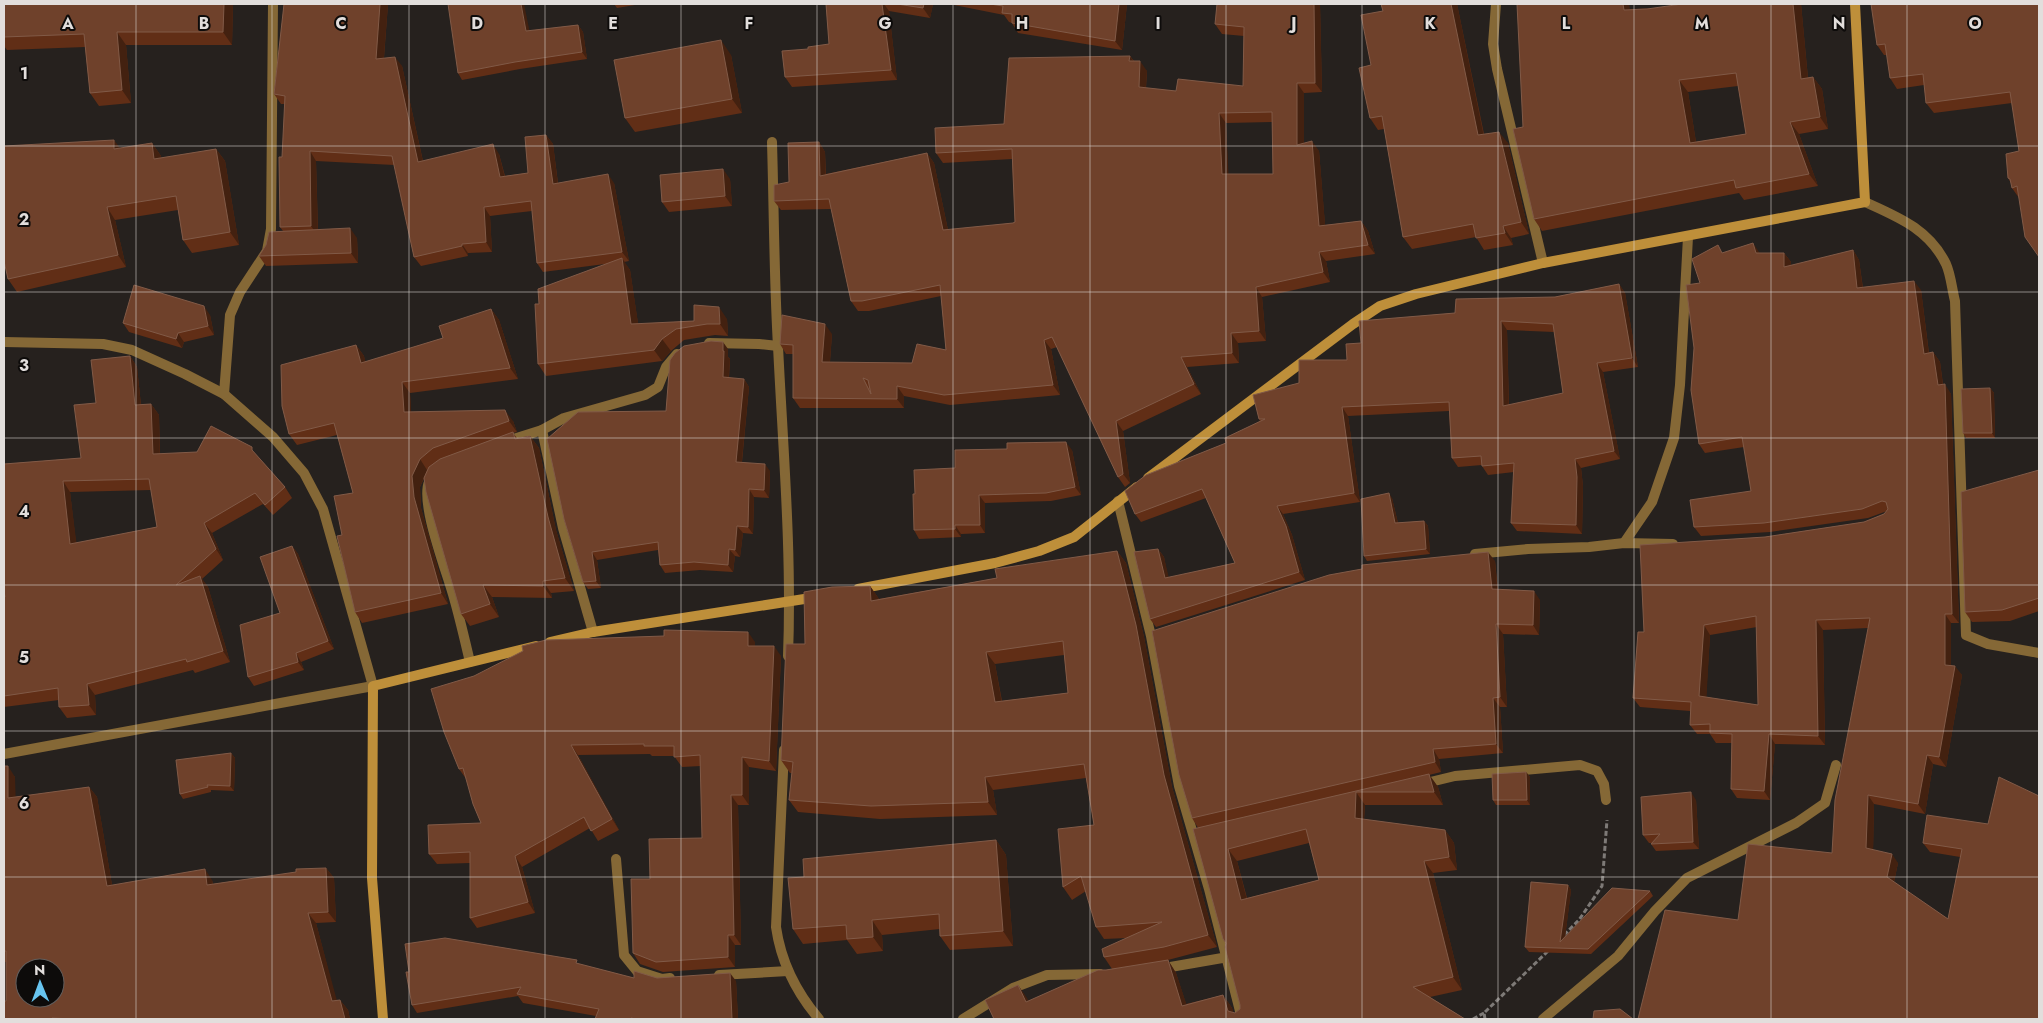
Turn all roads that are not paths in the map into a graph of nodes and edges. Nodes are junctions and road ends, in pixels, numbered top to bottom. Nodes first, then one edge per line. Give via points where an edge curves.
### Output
1 (273, 4) edge
2 (1496, 4) edge
3 (1855, 4) edge
4 (772, 142) dead end
5 (1865, 202) junction
6 (1688, 237) junction
7 (1544, 263) junction
8 (4, 342) edge
9 (701, 345) edge
10 (778, 346) junction
11 (686, 348) edge
12 (224, 394) junction
13 (542, 430) junction
14 (496, 446) edge
15 (432, 475) edge
16 (1118, 501) junction
17 (1624, 543) junction
18 (1684, 544) edge
19 (1468, 555) edge
20 (846, 592) edge
21 (828, 595) edge
22 (790, 602) junction
23 (592, 632) junction
24 (2039, 653) edge
25 (470, 662) junction
26 (787, 671) edge
27 (373, 686) junction
28 (784, 740) edge
29 (4, 754) edge
30 (1836, 765) dead end
31 (1416, 785) edge
32 (1606, 800) road end
33 (616, 859) dead end
34 (1228, 957) junction
35 (1152, 970) edge
36 (788, 971) junction
37 (710, 976) edge
38 (1114, 976) edge
39 (681, 978) edge
40 (383, 1019) edge
41 (819, 1019) edge
42 (963, 1019) edge
43 (1242, 1019) edge
44 (1543, 1019) edge

1 - 12 street via 271,229 267,251 240,292 230,315
2 - 7 street via 1493,44 1496,69
3 - 5 street
4 - 10 street
5 - 6 street
5 - 24 street via 1905,220 1932,240 1947,265 1954,302 1966,635 1988,644
6 - 7 street
6 - 17 street via 1674,438 1652,502
7 - 16 street via 1380,306
8 - 12 street via 103,344 132,350
9 - 10 street via 724,342
10 - 22 street
11 - 13 street via 666,368 658,387 645,395 564,418
12 - 27 street via 273,437 304,473 323,509
13 - 14 street
13 - 23 street via 563,528
15 - 25 street via 426,490 428,506
16 - 20 street via 1074,537 1039,551 986,565
16 - 34 street via 1155,635 1180,786 1199,835
17 - 18 street
17 - 19 street
21 - 22 street
22 - 23 street
22 - 26 street
23 - 25 street
25 - 27 street
27 - 29 street
27 - 40 street via 372,878
28 - 36 street via 776,927
30 - 44 street via 1824,803 1796,823 1687,878 1618,956
31 - 32 street via 1455,776 1580,765 1597,771 1604,784
33 - 39 street via 624,955 637,971 662,979
34 - 35 street
34 - 43 street
36 - 37 street
36 - 41 street via 805,1003
38 - 42 street via 1047,975 1013,988

